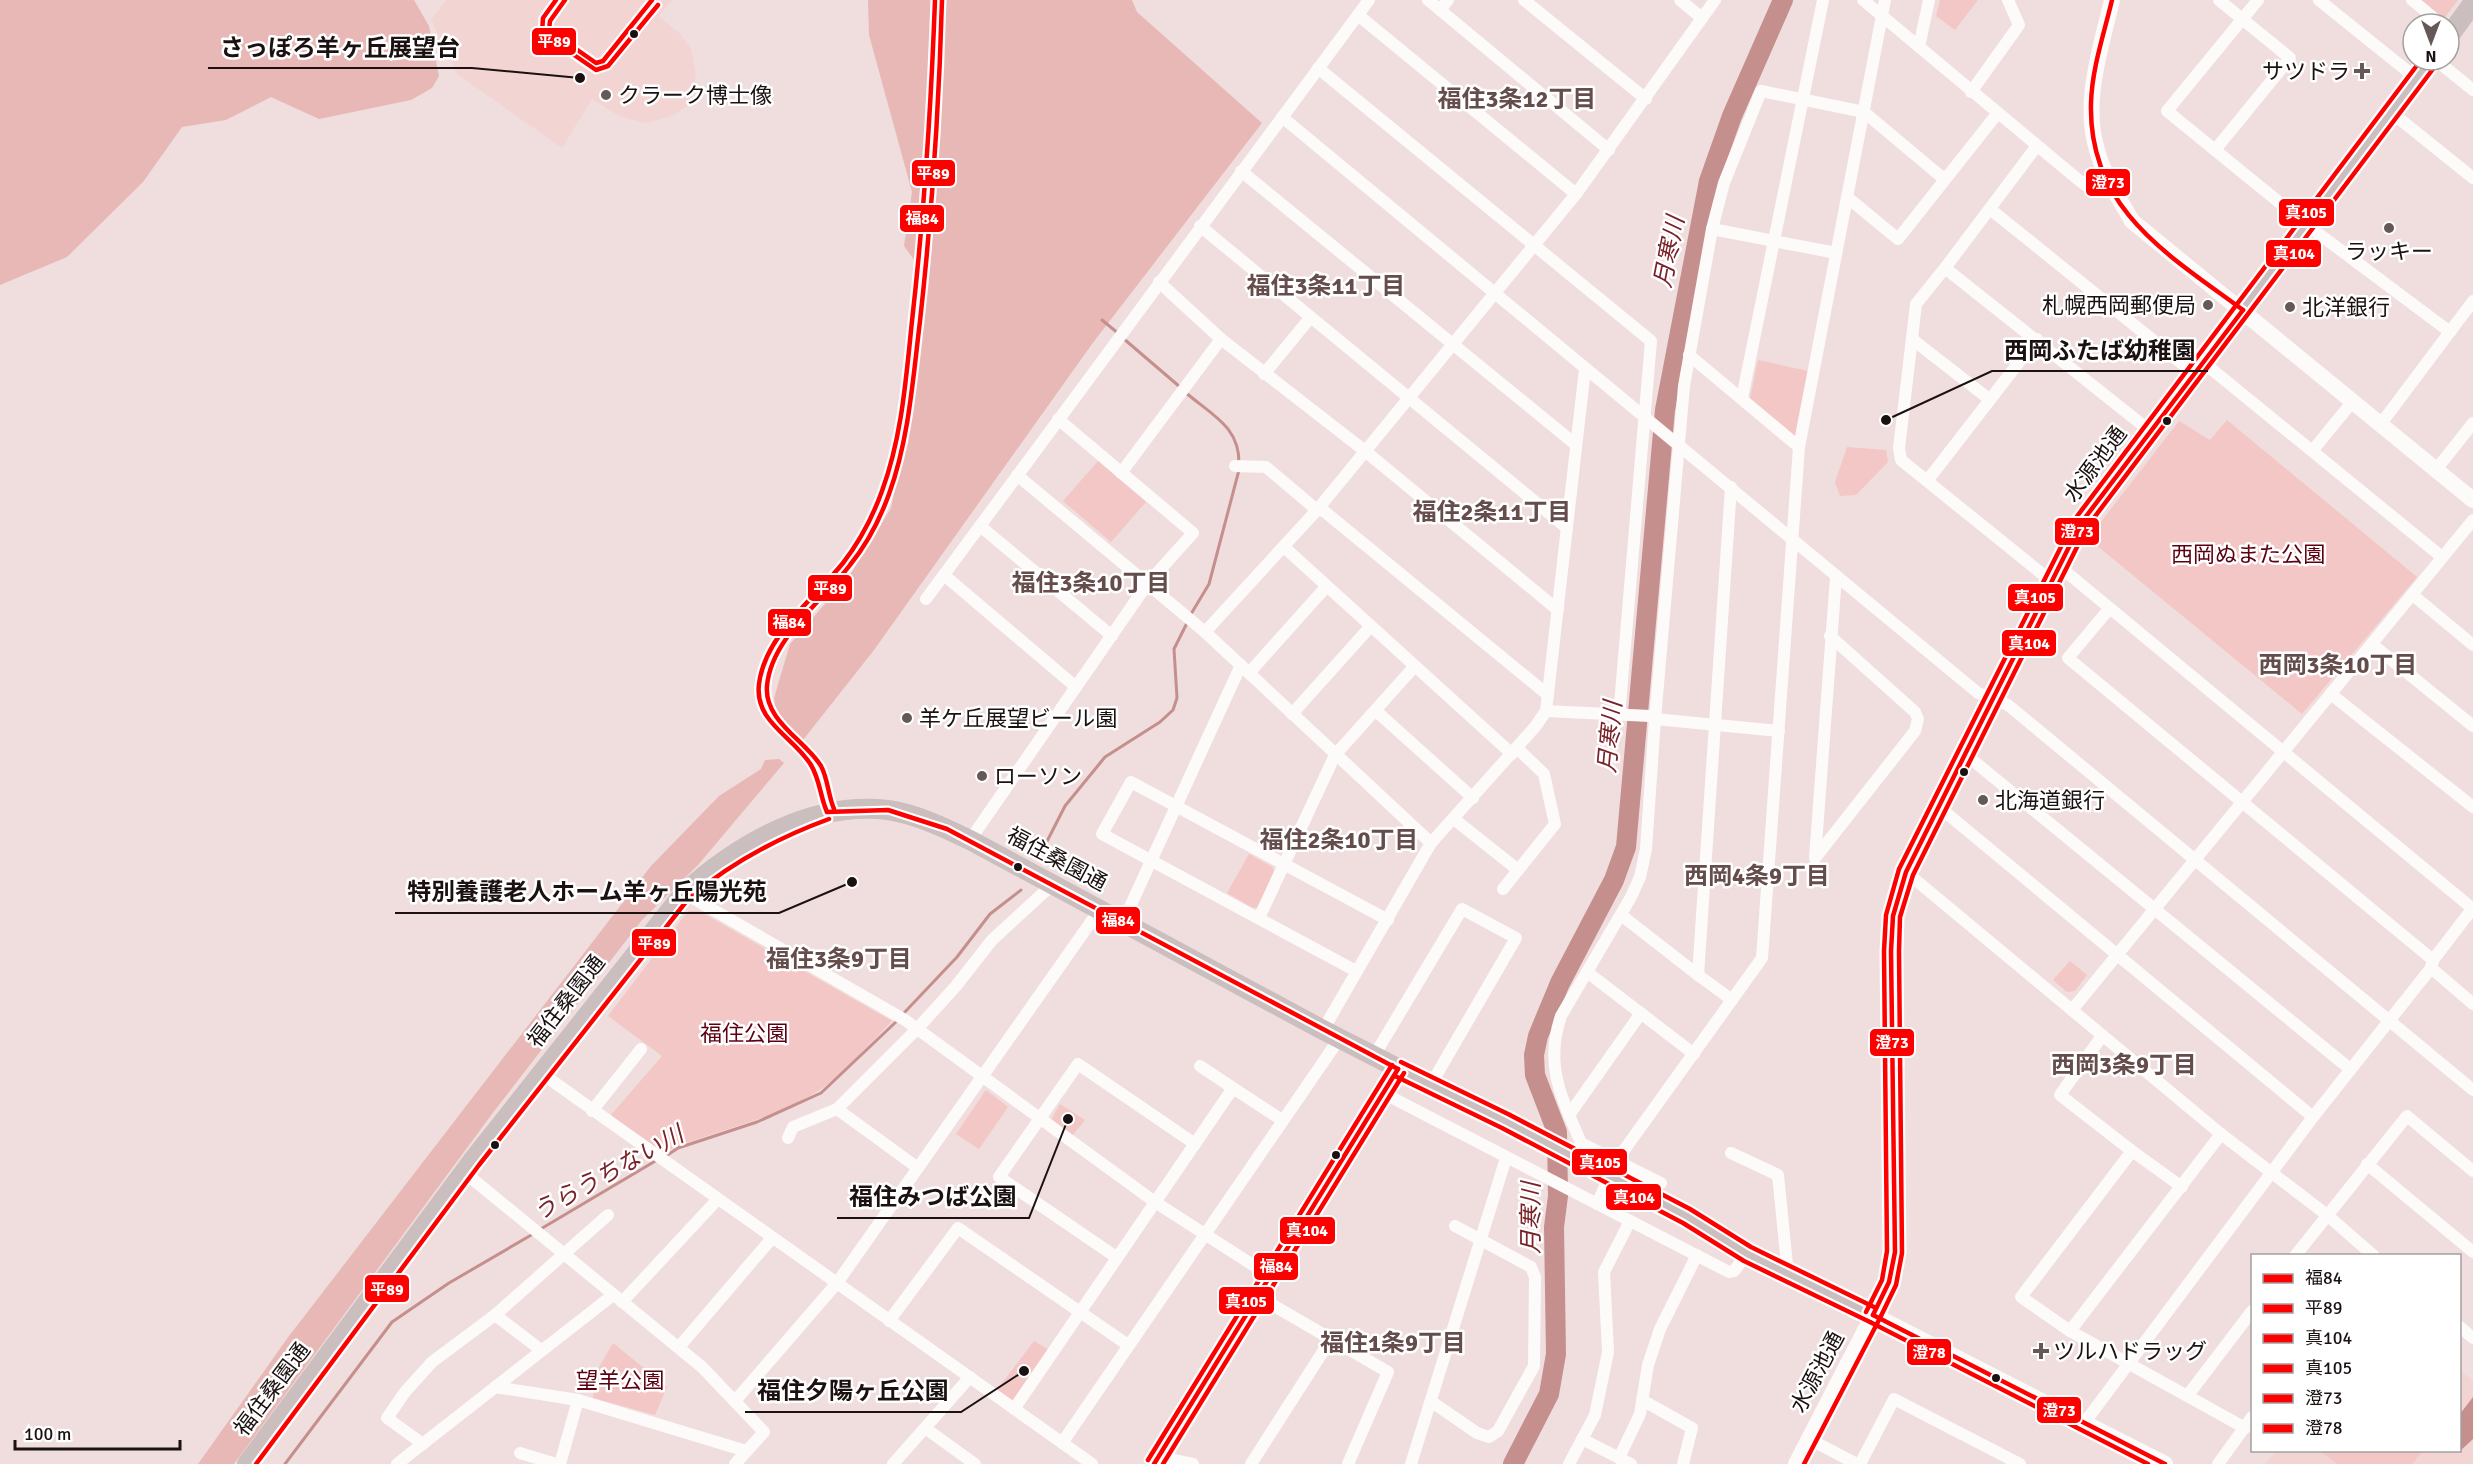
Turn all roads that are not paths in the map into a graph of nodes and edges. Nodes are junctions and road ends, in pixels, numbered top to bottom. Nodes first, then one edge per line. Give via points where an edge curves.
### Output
1 (1369, 0) edge
2 (1428, 0) edge
3 (1524, 0) edge
4 (1680, 0) edge
5 (1715, 0) edge
6 (1822, 0) edge
7 (1863, 0) edge
8 (1885, 0) edge
9 (1929, 0) edge
10 (2008, 0) edge
11 (2112, 0) edge
12 (2219, 0) edge
13 (2259, 0) edge
14 (2319, 0) edge
15 (2412, 0) edge
16 (2471, 3) edge
17 (1444, 5) edge
18 (2426, 12) edge
19 (1358, 15) junction
20 (2461, 15) edge
21 (1881, 16) junction
22 (1702, 18) junction
23 (2243, 19) junction
24 (1919, 47) junction
25 (1318, 68) junction
26 (2421, 72) edge
27 (2451, 72) edge
28 (2416, 78) junction
29 (2473, 90) edge
30 (1971, 92) junction
31 (1803, 97) junction
32 (1646, 99) junction
33 (1864, 112) junction
34 (2391, 112) junction
35 (1997, 114) junction
36 (1282, 117) junction
37 (2036, 147) junction
38 (1609, 150) junction
39 (2215, 150) junction
40 (1241, 171) junction
41 (2473, 178) edge
42 (1944, 179) junction
43 (2112, 187) junction
44 (1576, 194) junction
45 (1847, 197) junction
46 (1990, 209) junction
47 (2307, 225) junction
48 (1200, 226) junction
49 (1712, 228) junction
50 (1774, 241) junction
51 (1535, 244) junction
52 (1836, 253) junction
53 (1945, 268) junction
54 (1159, 282) junction
55 (1494, 294) junction
56 (2473, 301) edge
57 (2243, 310) junction
58 (1310, 318) junction
59 (2450, 332) junction
60 (1221, 339) junction
61 (1912, 339) junction
62 (2037, 339) junction
63 (1453, 344) junction
64 (1689, 355) junction
65 (2199, 368) junction
66 (1585, 369) junction
67 (1264, 374) junction
68 (1409, 398) junction
69 (1742, 398) junction
70 (1989, 399) junction
71 (2353, 401) junction
72 (1058, 419) junction
73 (1648, 421) junction
74 (2473, 423) edge
75 (2380, 425) junction
76 (2150, 431) junction
77 (1575, 444) junction
78 (1677, 445) junction
79 (1799, 447) junction
80 (2313, 450) junction
81 (1365, 451) junction
82 (1240, 467) dead end
83 (2435, 471) junction
84 (1121, 473) junction
85 (1017, 475) junction
86 (1927, 481) junction
87 (1731, 487) junction
88 (2473, 500) edge
89 (1317, 510) junction
90 (2473, 520) edge
91 (980, 526) junction
92 (1567, 528) junction
93 (1793, 541) junction
94 (1284, 547) junction
95 (2442, 557) junction
96 (2055, 573) junction
97 (944, 575) junction
98 (1836, 577) junction
99 (1148, 583) junction
100 (1326, 587) junction
101 (2414, 596) junction
102 (926, 599) dead end
103 (2109, 609) junction
104 (1558, 610) junction
105 (1370, 627) junction
106 (1200, 628) junction
107 (1112, 636) junction
108 (1830, 636) junction
109 (2373, 645) junction
110 (2473, 645) edge
111 (1414, 667) junction
112 (1245, 669) junction
113 (1076, 687) junction
114 (1548, 695) junction
115 (2332, 695) junction
116 (1991, 700) junction
117 (1376, 711) junction
118 (1546, 711) junction
119 (1292, 714) junction
120 (1622, 715) junction
121 (1653, 718) junction
122 (1716, 725) junction
123 (2473, 726) edge
124 (1779, 731) junction
125 (1514, 751) junction
126 (2284, 751) junction
127 (1965, 754) junction
128 (1335, 755) junction
129 (1473, 798) junction
130 (2242, 803) junction
131 (1177, 807) junction
132 (1939, 807) junction
133 (2473, 807) edge
134 (1454, 819) junction
135 (970, 840) junction
136 (1431, 843) junction
137 (2195, 860) junction
138 (1152, 861) junction
139 (1284, 864) junction
140 (1518, 870) junction
141 (1906, 872) junction
142 (1054, 883) junction
143 (1503, 889) dead end
144 (684, 893) junction
145 (1100, 909) junction
146 (2155, 909) junction
147 (2473, 909) edge
148 (1621, 915) junction
149 (1259, 918) junction
150 (1388, 920) junction
151 (1123, 922) junction
152 (2116, 954) junction
153 (2432, 964) junction
154 (1356, 971) junction
155 (1587, 972) junction
156 (1698, 975) junction
157 (1732, 1000) junction
158 (2473, 1004) edge
159 (2072, 1010) junction
160 (1641, 1013) junction
161 (2388, 1020) junction
162 (917, 1029) junction
163 (1331, 1034) junction
164 (2102, 1036) junction
165 (641, 1049) dead end
166 (1694, 1053) junction
167 (1374, 1056) junction
168 (1200, 1066) dead end
169 (1398, 1069) junction
170 (2350, 1069) junction
171 (541, 1072) junction
172 (982, 1076) junction
173 (1430, 1086) junction
174 (1233, 1088) junction
175 (2473, 1090) edge
176 (1383, 1093) junction
177 (837, 1109) junction
178 (592, 1111) junction
179 (1569, 1115) junction
180 (1039, 1117) junction
181 (2313, 1117) junction
182 (1282, 1120) junction
183 (2221, 1134) junction
184 (788, 1138) dead end
185 (1195, 1144) junction
186 (2132, 1151) junction
187 (1731, 1153) dead end
188 (1506, 1158) junction
189 (1617, 1160) junction
190 (2367, 1164) junction
191 (918, 1168) junction
192 (2473, 1171) edge
193 (464, 1172) junction
194 (2271, 1174) junction
195 (1661, 1183) dead end
196 (2182, 1187) junction
197 (718, 1199) junction
198 (1155, 1202) junction
199 (1597, 1204) junction
200 (608, 1215) dead end
201 (2326, 1215) junction
202 (1630, 1221) junction
203 (1455, 1226) dead end
204 (1204, 1235) junction
205 (772, 1238) junction
206 (1481, 1239) junction
207 (2473, 1251) edge
208 (1747, 1254) junction
209 (2297, 1254) edge
210 (2372, 1254) edge
211 (563, 1255) junction
212 (1697, 1255) junction
213 (1116, 1257) junction
214 (1788, 1275) junction
215 (1269, 1276) junction
216 (837, 1282) junction
217 (1257, 1296) junction
218 (618, 1298) junction
219 (1079, 1313) junction
220 (2251, 1314) edge
221 (495, 1315) junction
222 (1873, 1315) junction
223 (890, 1321) junction
224 (2070, 1331) junction
225 (1331, 1339) junction
226 (1128, 1346) junction
227 (679, 1347) junction
228 (541, 1350) junction
229 (2129, 1363) junction
230 (970, 1377) junction
231 (495, 1387) junction
232 (2187, 1395) junction
233 (578, 1400) junction
234 (1642, 1400) junction
235 (735, 1401) junction
236 (1432, 1402) junction
237 (1014, 1408) junction
238 (2251, 1420) edge
239 (2085, 1422) junction
240 (925, 1428) junction
241 (2245, 1428) junction
242 (1582, 1439) junction
243 (1809, 1439) junction
244 (1062, 1443) junction
245 (423, 1444) junction
246 (746, 1451) junction
247 (520, 1453) dead end
248 (1619, 1458) junction
249 (2138, 1458) edge
250 (1156, 1461) edge
251 (969, 1462) edge
252 (246, 1464) edge
253 (397, 1464) edge
254 (558, 1464) edge
255 (735, 1464) edge
256 (893, 1464) edge
257 (1092, 1464) edge
258 (1193, 1464) edge
259 (1251, 1464) edge
260 (1348, 1464) edge
261 (1411, 1464) edge
262 (1569, 1464) edge
263 (1631, 1464) edge
264 (1683, 1464) edge
265 (1796, 1464) edge
266 (1858, 1464) edge
267 (2020, 1464) edge
268 (2165, 1464) edge
269 (2218, 1464) edge

1 - 19 street
2 - 17 street
3 - 32 street
4 - 22 street
5 - 22 street
6 - 31 street
7 - 21 street
8 - 21 street
9 - 24 street
10 - 30 street via 2019,25
11 - 43 street via 2091,116 2096,150
12 - 23 street
13 - 23 street
14 - 28 street
15 - 18 street
16 - 20 main road
17 - 38 street
19 - 25 street
19 - 44 street
21 - 24 street
21 - 33 street
22 - 32 street
23 - 39 street via 2290,58
23 - 39 street via 2167,111
24 - 30 street
25 - 36 street
25 - 51 street
26 - 28 main road, 水源池通
27 - 29 street
28 - 34 main road, 水源池通
30 - 35 street
31 - 33 street
31 - 49 street via 1761,91 1724,183
31 - 50 street
32 - 38 street
33 - 42 street
33 - 45 street
34 - 41 street
34 - 47 main road, 水源池通
35 - 37 street
35 - 42 street
36 - 40 street
36 - 55 street
37 - 43 street via 2092,190
37 - 46 street
38 - 44 street
39 - 47 street
40 - 48 street
40 - 63 street
42 - 45 street via 1898,239
43 - 57 street via 2132,221
44 - 51 street
45 - 52 street
46 - 53 street
46 - 65 street
47 - 57 main road, 水源池通
47 - 59 street
48 - 54 street
48 - 58 street
49 - 50 street
49 - 64 street
50 - 52 street
50 - 69 street
51 - 55 street
51 - 73 street via 1651,341
52 - 79 street
53 - 61 street via 1916,304
53 - 62 street
54 - 60 street
54 - 72 street
55 - 63 street
55 - 66 street
56 - 59 street
57 - 65 main road, 水源池通
57 - 71 street
58 - 67 street
58 - 68 street
59 - 75 street
60 - 67 street
60 - 84 street
61 - 70 street
61 - 86 street via 1899,448 1901,460
62 - 70 street
62 - 76 street
63 - 68 street
63 - 77 street
64 - 69 street
64 - 78 street
65 - 76 main road, 水源池通
65 - 80 street
66 - 73 street
66 - 77 street
67 - 81 street
68 - 81 street
68 - 92 street
69 - 79 street
70 - 86 street
71 - 75 street
71 - 80 street
72 - 84 street
72 - 85 street
73 - 78 street
73 - 120 street
74 - 83 street
75 - 83 street
76 - 96 main road, 水源池通 via 2081,523
77 - 92 street
78 - 87 street
78 - 121 street
79 - 93 street
80 - 95 street
81 - 89 street
81 - 104 street
82 - 89 street via 1266,467
83 - 88 street
84 - 99 street via 1193,533
85 - 91 street
85 - 99 street
86 - 96 street
87 - 93 street
87 - 122 street
89 - 94 street
89 - 114 street via 1324,511
90 - 95 street
91 - 97 street
91 - 107 street
92 - 104 street
93 - 98 street
93 - 124 street
94 - 100 street
94 - 106 street
95 - 101 street
96 - 103 street
96 - 116 main road, 水源池通
97 - 102 street
97 - 113 street
98 - 108 street
98 - 116 street
99 - 106 street
99 - 107 street
100 - 105 street
100 - 112 street
101 - 109 street
101 - 110 street
103 - 126 street
103 - 130 street via 2068,658
104 - 114 street
105 - 111 street
105 - 119 street
106 - 112 street
107 - 113 street
108 - 108 street via 1822,753 1815,858 1917,725 1915,712
109 - 115 street
109 - 123 street
111 - 117 street
111 - 125 street
112 - 119 street
112 - 131 street
113 - 135 street
114 - 118 street
115 - 126 street
115 - 133 street
116 - 127 main road, 水源池通
116 - 137 street via 2008,705
117 - 128 street
117 - 129 street
118 - 120 street
118 - 125 street
119 - 128 street
120 - 121 street
121 - 122 street
121 - 148 street via 1646,849 1640,877
122 - 124 street
122 - 156 street
124 - 157 street via 1762,958
125 - 129 street
125 - 140 street via 1544,774 1555,824
126 - 130 street
126 - 147 street
127 - 132 main road, 水源池通
127 - 146 street
128 - 136 street
128 - 139 street
129 - 134 street
130 - 137 street
130 - 153 street
131 - 138 street
131 - 138 street via 1131,783 1102,834
131 - 139 street
132 - 141 main road, 水源池通
132 - 152 street
134 - 136 street
134 - 140 street
135 - 142 main road, 福住桑園通
135 - 144 main road, 福住桑園通 via 888,810 827,812 742,848 714,865
136 - 150 street
137 - 146 street
137 - 161 street
138 - 149 street
138 - 151 street
139 - 149 street
139 - 150 street
140 - 143 street
141 - 159 street
141 - 222 main road, 水源池通 via 1893,916 1891,951 1895,1252 1889,1282
142 - 145 main road, 福住桑園通
142 - 162 street via 992,940
144 - 162 street
144 - 171 main road, 福住桑園通
145 - 151 main road, 福住桑園通
145 - 172 street
146 - 152 street
146 - 170 street
147 - 153 street
148 - 155 street
148 - 156 street
149 - 154 street
150 - 154 street
151 - 163 main road, 福住桑園通
152 - 159 street
152 - 181 street
153 - 158 street
153 - 161 street
154 - 163 street
155 - 160 street
155 - 179 street via 1554,1035 1552,1058
156 - 157 street
157 - 166 street
159 - 164 street
160 - 166 street
160 - 179 street
161 - 170 street
161 - 175 street
162 - 172 street
162 - 177 street
163 - 167 main road, 福住桑園通
163 - 182 street
164 - 183 street
164 - 186 street via 2060,1095
165 - 178 street
166 - 189 street
167 - 169 main road, 福住桑園通
167 - 173 street via 1462,909 1516,938
168 - 174 street
169 - 173 main road, 福住桑園通
169 - 176 street
170 - 181 street
171 - 178 street
171 - 193 main road, 福住桑園通
172 - 180 street
172 - 191 street
173 - 208 main road, 福住桑園通 via 1687,1216
174 - 182 street
174 - 185 street
176 - 188 street
176 - 215 street
177 - 184 street via 793,1127
177 - 191 street
178 - 197 street
179 - 189 street via 1581,1143
180 - 185 street via 1078,1064
180 - 198 street
180 - 213 street via 999,1177
181 - 194 street
182 - 204 street
183 - 194 street
183 - 196 street
185 - 198 street
186 - 196 street
186 - 224 street via 2021,1297
187 - 214 street via 1778,1174
188 - 199 street
188 - 206 street
189 - 195 street
189 - 199 street
190 - 192 street via 2407,1116
190 - 201 street
190 - 207 street
191 - 216 street
193 - 211 street
193 - 252 main road, 福住桑園通
194 - 201 street
194 - 229 street
196 - 224 street
197 - 205 street
197 - 218 street
198 - 204 street
198 - 213 street
199 - 202 street
200 - 211 street
201 - 209 street
201 - 210 street
202 - 212 street
202 - 242 street via 1605,1272 1608,1352 1595,1415
203 - 206 street
204 - 215 street
204 - 226 street
205 - 216 street
205 - 227 street
206 - 236 street
206 - 236 street via 1534,1272 1534,1366 1498,1431 1489,1437
208 - 212 street via 1732,1272
208 - 214 main road, 福住桑園通
211 - 218 street
211 - 221 street
212 - 234 street via 1660,1329
213 - 219 street
214 - 222 main road, 福住桑園通
215 - 217 street
216 - 223 street
216 - 235 street
217 - 225 street
217 - 250 street
218 - 227 street
218 - 228 street
219 - 223 street via 958,1228
219 - 226 street
219 - 237 street
220 - 232 street
221 - 228 street
221 - 245 street via 432,1362 387,1418
222 - 239 street, 福住桑園通
222 - 243 street, 水源池通
223 - 230 street
224 - 229 street
225 - 259 street
225 - 260 street via 1388,1372
226 - 244 street
227 - 235 street
228 - 231 street
229 - 232 street
229 - 239 street
230 - 237 street
230 - 240 street
231 - 233 street
231 - 245 street
232 - 241 street
233 - 246 street
233 - 254 street
234 - 248 street via 1640,1414
234 - 264 street via 1692,1428
235 - 246 street via 764,1432
236 - 261 street
237 - 244 street
238 - 241 street
239 - 249 street, 福住桑園通
240 - 251 street
240 - 256 street
241 - 269 street
242 - 248 street
242 - 262 street
243 - 265 street, 水源池通
243 - 266 street
244 - 257 street
245 - 253 street
246 - 255 street
247 - 254 street
248 - 263 street
249 - 268 street, 福住桑園通
250 - 258 street
266 - 267 street via 1894,1399

